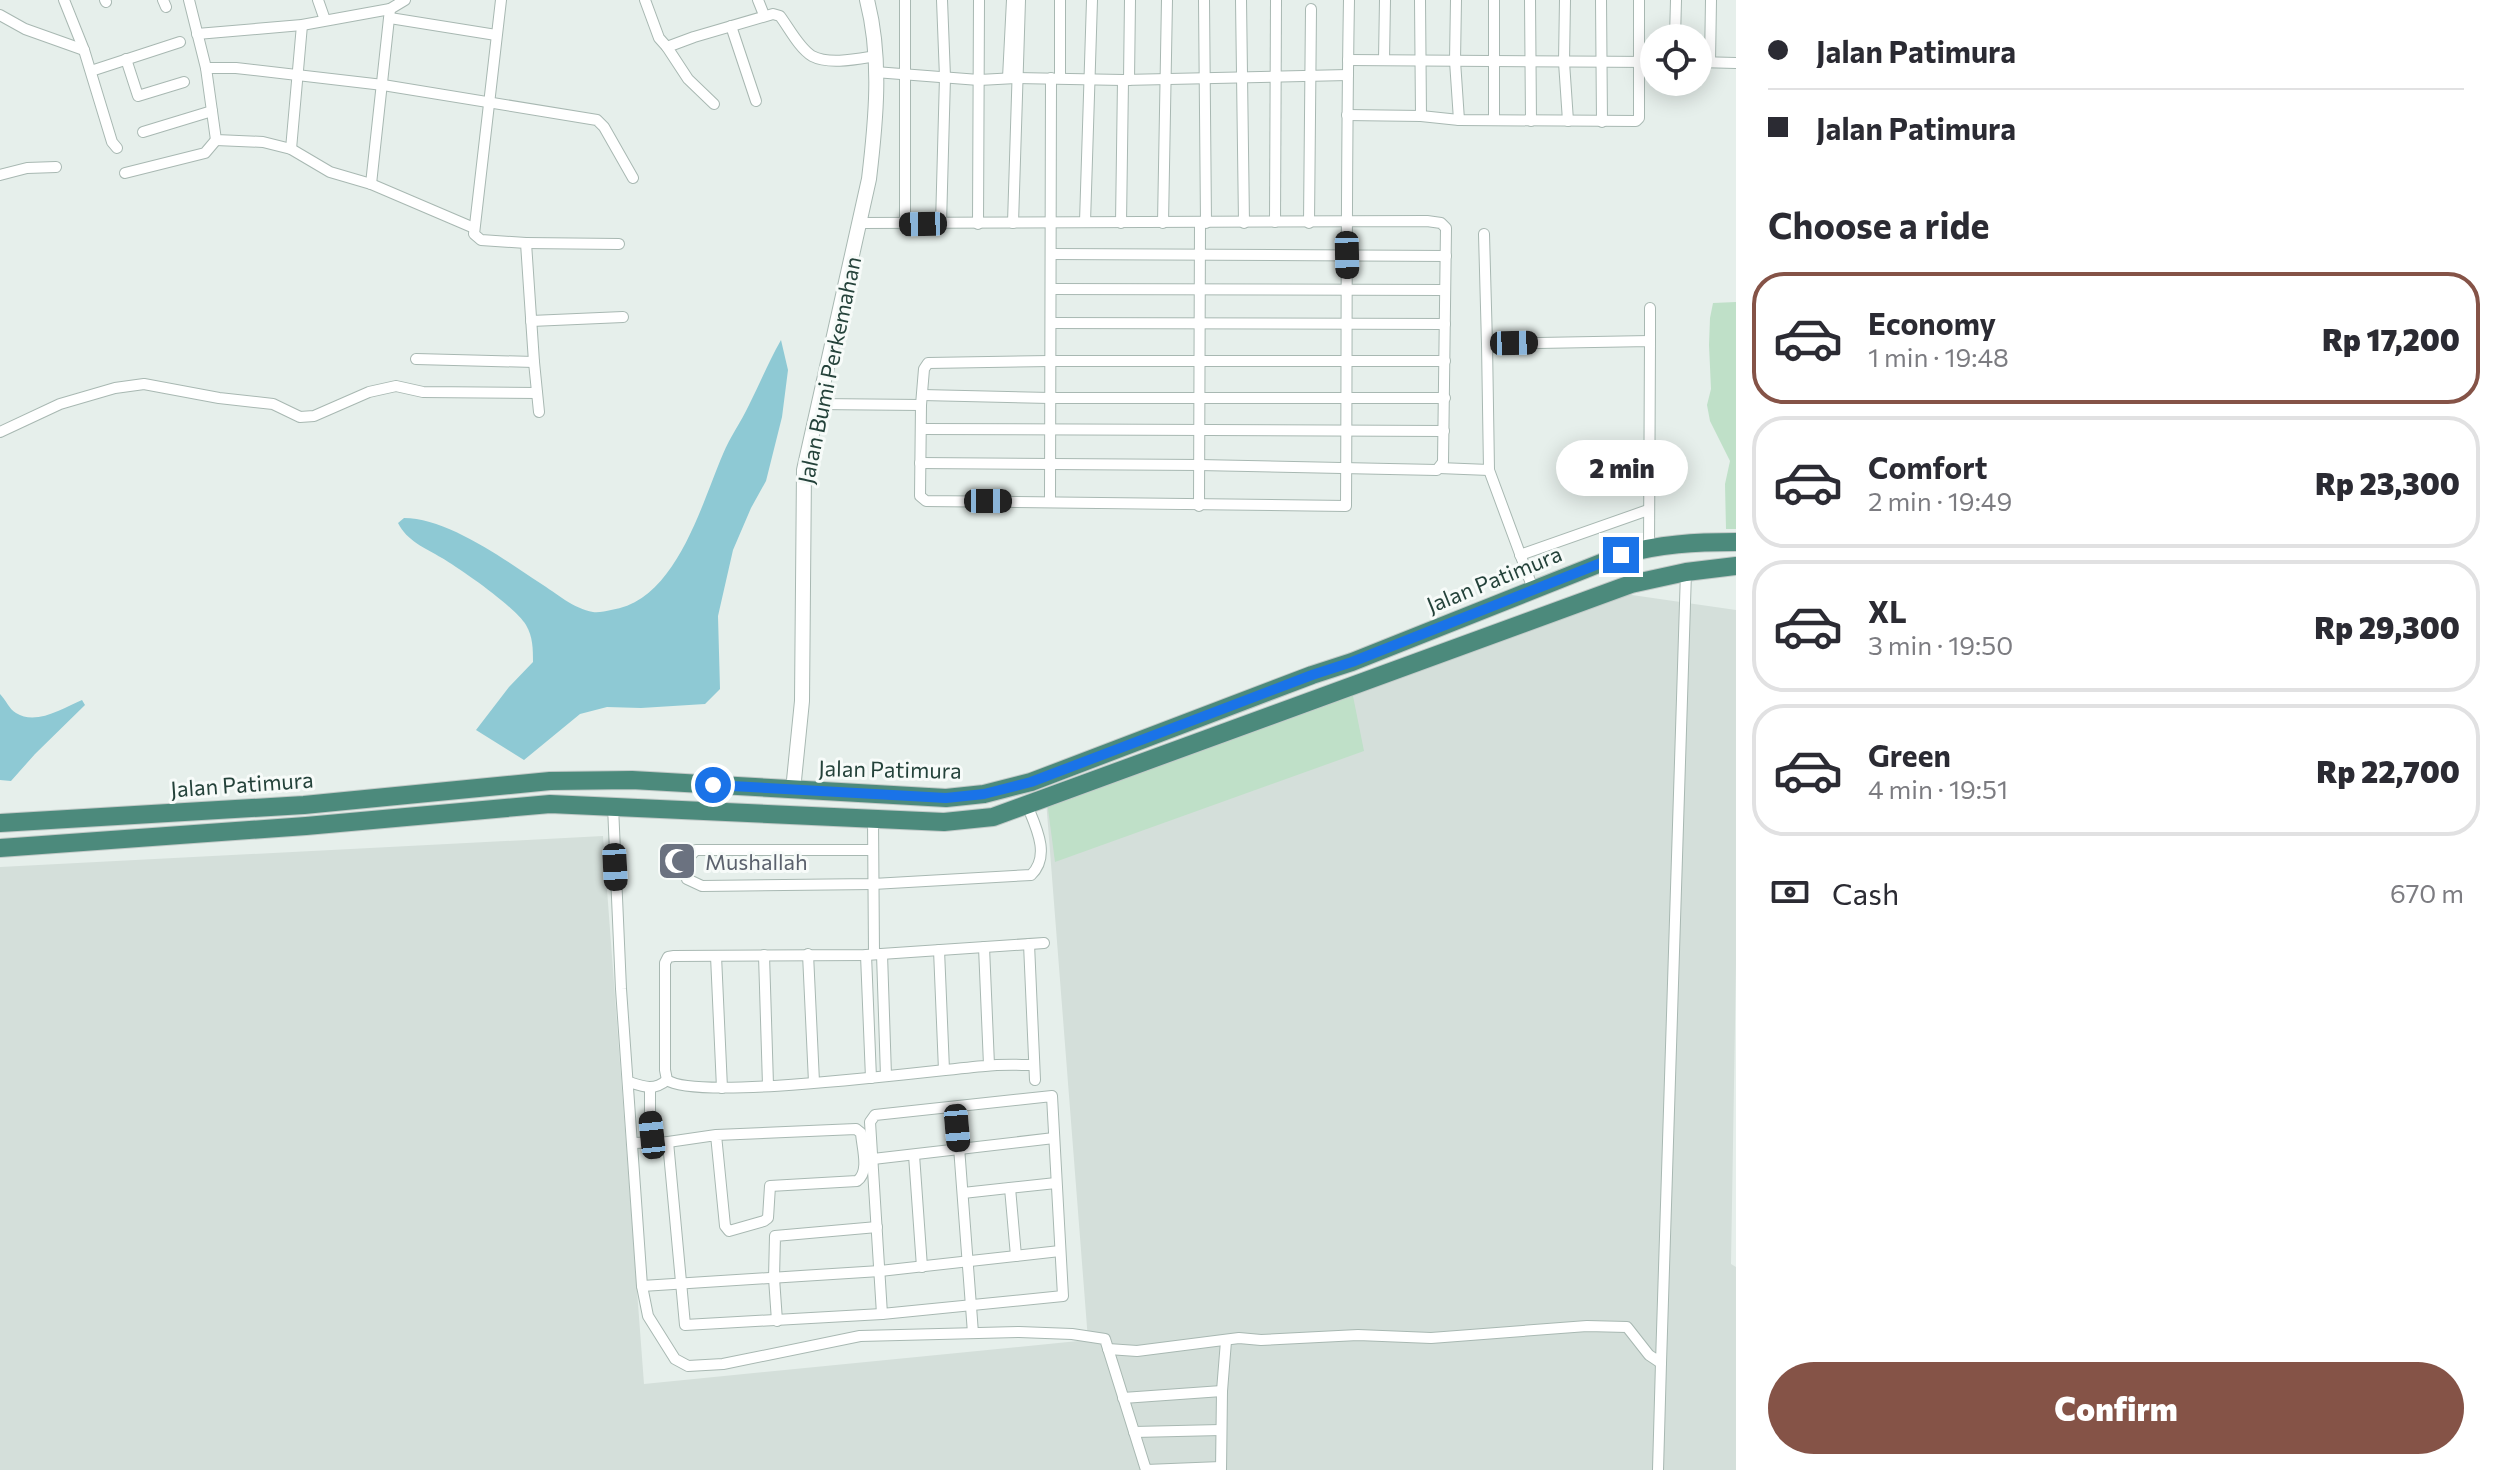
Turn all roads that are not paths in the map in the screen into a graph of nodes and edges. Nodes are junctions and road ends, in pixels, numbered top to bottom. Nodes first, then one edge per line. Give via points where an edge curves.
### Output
1 (64, 0) edge
2 (189, 0) edge
3 (318, 0) edge
4 (405, 0) edge
5 (501, 0) edge
6 (645, 0) edge
7 (758, 0) edge
8 (867, 0) edge
9 (905, 0) edge
10 (942, 0) edge
11 (979, 0) edge
12 (1012, 0) edge
13 (1020, 0) edge
14 (1060, 0) edge
15 (1092, 0) edge
16 (1130, 0) edge
17 (1167, 0) edge
18 (1204, 0) edge
19 (1241, 0) edge
20 (1276, 0) edge
21 (1349, 0) edge
22 (1385, 0) edge
23 (1420, 0) edge
24 (1456, 0) edge
25 (1494, 0) edge
26 (1530, 0) edge
27 (1565, 0) edge
28 (1601, 0) edge
29 (1639, 0) edge
30 (1676, 0) edge
31 (1711, 0) edge
32 (1311, 9) dead end
33 (390, 14) junction
34 (0, 15) edge
35 (764, 15) junction
36 (325, 20) junction
37 (1675, 24) edge
38 (1711, 24) edge
39 (302, 25) junction
40 (731, 26) junction
41 (197, 34) junction
42 (496, 35) junction
43 (180, 42) dead end
44 (667, 47) junction
45 (84, 50) junction
46 (126, 59) junction
47 (1348, 60) junction
48 (1384, 60) junction
49 (1419, 61) junction
50 (1455, 61) junction
51 (1493, 61) junction
52 (1529, 62) junction
53 (1564, 62) junction
54 (1600, 62) junction
55 (1639, 62) junction
56 (1712, 62) edge
57 (1736, 63) edge
58 (876, 64) junction
59 (206, 68) junction
60 (91, 71) junction
61 (905, 74) junction
62 (297, 75) junction
63 (1348, 75) junction
64 (1310, 76) junction
65 (945, 77) junction
66 (1276, 77) junction
67 (1012, 78) junction
68 (1055, 78) junction
69 (1089, 78) junction
70 (1241, 78) junction
71 (1167, 79) junction
72 (1205, 79) junction
73 (979, 80) junction
74 (1126, 80) junction
75 (184, 82) dead end
76 (383, 85) junction
77 (488, 101) junction
78 (756, 101) dead end
79 (714, 104) dead end
80 (212, 111) junction
81 (1347, 115) junction
82 (1421, 116) junction
83 (1459, 120) junction
84 (1494, 120) junction
85 (1531, 121) junction
86 (1568, 121) junction
87 (1602, 122) junction
88 (143, 132) dead end
89 (216, 140) junction
90 (117, 148) dead end
91 (291, 149) junction
92 (56, 167) dead end
93 (125, 173) dead end
94 (0, 175) edge
95 (633, 178) dead end
96 (371, 184) junction
97 (1051, 222) junction
98 (1085, 222) junction
99 (1275, 222) junction
100 (859, 223) junction
101 (1013, 223) junction
102 (1121, 223) junction
103 (1163, 223) junction
104 (1203, 223) junction
105 (1244, 223) junction
106 (1309, 223) junction
107 (1347, 223) junction
108 (905, 224) junction
109 (941, 224) junction
110 (978, 224) junction
111 (474, 228) junction
112 (1484, 234) dead end
113 (526, 243) junction
114 (619, 244) dead end
115 (1051, 254) junction
116 (1200, 255) junction
117 (1347, 255) junction
118 (1446, 256) junction
119 (1051, 289) junction
120 (1200, 289) junction
121 (1347, 290) junction
122 (1444, 290) junction
123 (1650, 308) dead end
124 (623, 317) dead end
125 (531, 321) junction
126 (1051, 323) junction
127 (1199, 323) junction
128 (1347, 324) junction
129 (1445, 324) junction
130 (1650, 341) junction
131 (1487, 344) junction
132 (416, 359) dead end
133 (1199, 360) junction
134 (1050, 361) junction
135 (1347, 361) junction
136 (1445, 361) junction
137 (534, 362) junction
138 (537, 393) junction
139 (1199, 397) junction
140 (1050, 398) junction
141 (1346, 398) junction
142 (1445, 398) junction
143 (921, 400) junction
144 (817, 404) junction
145 (539, 412) dead end
146 (921, 429) junction
147 (1050, 430) junction
148 (1199, 430) junction
149 (1346, 431) junction
150 (1444, 431) junction
151 (0, 432) edge
152 (920, 463) junction
153 (1050, 465) junction
154 (1199, 465) junction
155 (1439, 468) junction
156 (1346, 470) junction
157 (1489, 470) junction
158 (1050, 501) junction
159 (1199, 506) junction
160 (1648, 510) junction
161 (1736, 542) edge
162 (1649, 547) junction
163 (1520, 555) junction
164 (1736, 566) edge
165 (1686, 572) junction
166 (1533, 589) junction
167 (1186, 722) junction
168 (1194, 742) junction
169 (793, 790) junction
170 (1027, 805) junction
171 (613, 806) junction
172 (873, 819) junction
173 (0, 823) edge
174 (0, 848) edge
175 (873, 850) junction
176 (873, 884) junction
177 (1044, 943) dead end
178 (1029, 944) junction
179 (984, 947) junction
180 (939, 950) junction
181 (808, 954) junction
182 (874, 954) junction
183 (764, 955) junction
184 (716, 956) junction
185 (989, 1065) junction
186 (1034, 1065) junction
187 (944, 1070) junction
188 (886, 1076) junction
189 (871, 1078) junction
190 (667, 1080) junction
191 (1035, 1080) dead end
192 (629, 1082) junction
193 (814, 1082) junction
194 (768, 1085) junction
195 (650, 1088) junction
196 (722, 1088) junction
197 (956, 1107) junction
198 (716, 1135) junction
199 (1054, 1138) junction
200 (654, 1141) junction
201 (668, 1142) junction
202 (632, 1143) junction
203 (959, 1150) junction
204 (914, 1155) junction
205 (873, 1159) junction
206 (1056, 1183) junction
207 (1010, 1188) junction
208 (963, 1193) junction
209 (877, 1227) junction
210 (1060, 1251) junction
211 (1016, 1256) junction
212 (968, 1261) junction
213 (922, 1267) junction
214 (880, 1271) junction
215 (774, 1278) junction
216 (680, 1283) junction
217 (642, 1286) junction
218 (972, 1306) junction
219 (882, 1314) junction
220 (777, 1321) junction
221 (973, 1333) junction
222 (1226, 1341) junction
223 (1108, 1349) junction
224 (1661, 1363) junction
225 (1222, 1391) junction
226 (1123, 1398) junction
227 (1221, 1430) junction
228 (1134, 1432) junction
229 (1221, 1468) edge
230 (1658, 1470) edge

1 - 45 street
2 - 41 street
3 - 36 street
4 - 33 street
5 - 42 street
6 - 44 street
7 - 35 street
8 - 58 street, Jalan Bumi Perkemahan
9 - 61 street
10 - 65 street
11 - 73 street
12 - 67 street
13 - 67 street
14 - 68 street
15 - 69 street
16 - 74 street
17 - 71 street
18 - 72 street
19 - 70 street
20 - 66 street
21 - 47 street
22 - 48 street
23 - 49 street
24 - 50 street
25 - 51 street
26 - 52 street
27 - 53 street
28 - 54 street
29 - 55 street
30 - 37 street
31 - 38 street
32 - 64 street
33 - 36 street
33 - 42 street
33 - 76 street
34 - 45 street
35 - 40 street
35 - 58 street via 780,16 815,57
36 - 39 street
39 - 41 street
39 - 62 street
40 - 44 street
40 - 78 street
41 - 59 street
42 - 77 street
43 - 46 street
44 - 79 street via 688,79
45 - 60 street
46 - 60 street
46 - 75 street via 138,96
47 - 48 street
47 - 63 street
48 - 49 street
49 - 50 street
49 - 82 street
50 - 51 street
50 - 83 street
51 - 52 street
51 - 84 street
52 - 53 street
52 - 85 street
53 - 54 street
53 - 86 street
54 - 55 street
54 - 87 street
55 - 87 street via 1639,118
56 - 57 street
58 - 61 street
58 - 100 street, Jalan Bumi Perkemahan via 875,130
59 - 62 street
59 - 80 street
60 - 90 street
61 - 65 street
61 - 108 street
62 - 76 street
62 - 91 street
63 - 64 street
63 - 81 street
64 - 66 street
64 - 106 street
65 - 73 street
65 - 109 street
66 - 70 street
66 - 99 street
67 - 68 street
67 - 73 street
67 - 101 street
68 - 69 street
68 - 97 street
69 - 74 street
69 - 98 street
70 - 72 street
70 - 105 street
71 - 72 street
71 - 74 street
71 - 103 street
72 - 104 street
73 - 110 street
74 - 102 street
76 - 77 street
76 - 96 street
77 - 95 street via 597,120
77 - 111 street
80 - 88 street
80 - 89 street
81 - 82 street
81 - 107 street
82 - 83 street
83 - 84 street
84 - 85 street
85 - 86 street
86 - 87 street
89 - 91 street
89 - 93 street via 205,153
91 - 96 street via 330,172
92 - 94 street
96 - 111 street
97 - 98 street
97 - 101 street
97 - 115 street
98 - 102 street
99 - 105 street
99 - 106 street
100 - 108 street
100 - 144 street, Jalan Bumi Perkemahan
101 - 110 street
102 - 103 street
103 - 104 street
104 - 105 street
104 - 116 street
106 - 107 street
107 - 117 street
107 - 118 street via 1441,223 1446,228
108 - 109 street
109 - 110 street
111 - 113 street via 481,240
112 - 131 street
113 - 114 street
113 - 125 street
115 - 116 street
115 - 119 street
116 - 117 street
116 - 120 street
117 - 118 street
117 - 121 street
118 - 122 street
119 - 120 street
119 - 126 street
120 - 121 street
120 - 127 street
121 - 122 street
121 - 128 street
122 - 129 street
123 - 130 street
124 - 125 street
125 - 137 street
126 - 127 street
126 - 134 street
127 - 128 street
127 - 133 street
128 - 129 street
128 - 135 street
129 - 136 street
130 - 131 street
130 - 160 street
131 - 157 street
132 - 137 street
133 - 134 street
133 - 135 street
133 - 139 street
134 - 140 street
134 - 143 street via 928,363
135 - 136 street
135 - 141 street
136 - 142 street
137 - 138 street
138 - 145 street
138 - 151 street via 423,392 396,386 300,417 273,404 144,384 60,404
139 - 140 street
139 - 141 street
139 - 148 street
140 - 143 street
140 - 147 street
141 - 142 street
141 - 149 street
142 - 150 street
143 - 144 street
143 - 146 street
144 - 169 street, Jalan Bumi Perkemahan via 804,470 802,701
146 - 147 street
146 - 152 street
147 - 148 street
147 - 153 street
148 - 149 street
148 - 154 street
149 - 150 street
149 - 156 street
150 - 155 street
152 - 153 street
152 - 158 street via 919,491 924,500
153 - 154 street
153 - 158 street
154 - 156 street
154 - 159 street
155 - 156 street
155 - 157 street
156 - 159 street via 1346,506
157 - 163 street
158 - 159 street
160 - 162 street
160 - 163 street
161 - 162 highway, Jalan Patimura
162 - 166 highway, Jalan Patimura
163 - 166 street
164 - 165 highway
165 - 168 highway via 1595,596
165 - 224 street
166 - 167 highway, Jalan Patimura
167 - 168 highway
167 - 169 highway, Jalan Patimura via 1031,782 984,794 946,798
168 - 170 highway
169 - 173 highway, Jalan Patimura via 632,780 550,781 304,805
170 - 172 highway via 993,817 944,822
170 - 176 street via 1040,836 1040,867 1031,875
171 - 172 highway
171 - 174 highway via 550,804
171 - 192 street
172 - 175 street
175 - 176 street
175 - 176 street via 696,850 687,859 687,879 702,886
176 - 182 street
177 - 178 street
178 - 179 street
178 - 186 street
179 - 180 street
179 - 185 street
180 - 182 street
180 - 187 street
181 - 182 street
181 - 183 street
181 - 193 street
182 - 188 street
182 - 189 street
183 - 184 street
183 - 194 street
184 - 190 street via 666,960
184 - 196 street
185 - 186 street
185 - 187 street
186 - 191 street
187 - 188 street
188 - 189 street
189 - 193 street
190 - 195 street
190 - 196 street
192 - 195 street
192 - 202 street
193 - 194 street
194 - 196 street
195 - 200 street
197 - 199 street via 1052,1096
197 - 203 street
197 - 205 street via 873,1116
198 - 198 street via 859,1130 865,1173 857,1181 770,1186 768,1218 730,1231 725,1226
198 - 201 street
199 - 203 street
199 - 206 street
200 - 201 street
200 - 202 street
201 - 216 street
202 - 217 street
203 - 204 street
203 - 208 street
204 - 205 street
204 - 213 street
205 - 209 street
206 - 207 street
206 - 210 street
207 - 208 street
207 - 211 street
208 - 212 street
209 - 214 street
209 - 215 street via 779,1234
210 - 211 street
210 - 218 street via 1062,1296
211 - 212 street
212 - 213 street
212 - 218 street
213 - 214 street
214 - 215 street
214 - 219 street
215 - 216 street
215 - 220 street
216 - 217 street
216 - 220 street via 687,1326
217 - 221 street via 648,1316 675,1359 688,1366 860,1336
218 - 219 street
218 - 221 street
219 - 220 street
221 - 223 street via 1072,1334 1105,1339
222 - 223 street
222 - 224 street via 1358,1335 1431,1338 1627,1327
222 - 225 street
223 - 226 street
224 - 230 street
225 - 226 street
225 - 227 street
226 - 228 street
227 - 228 street
227 - 229 street
228 - 229 street via 1146,1470

